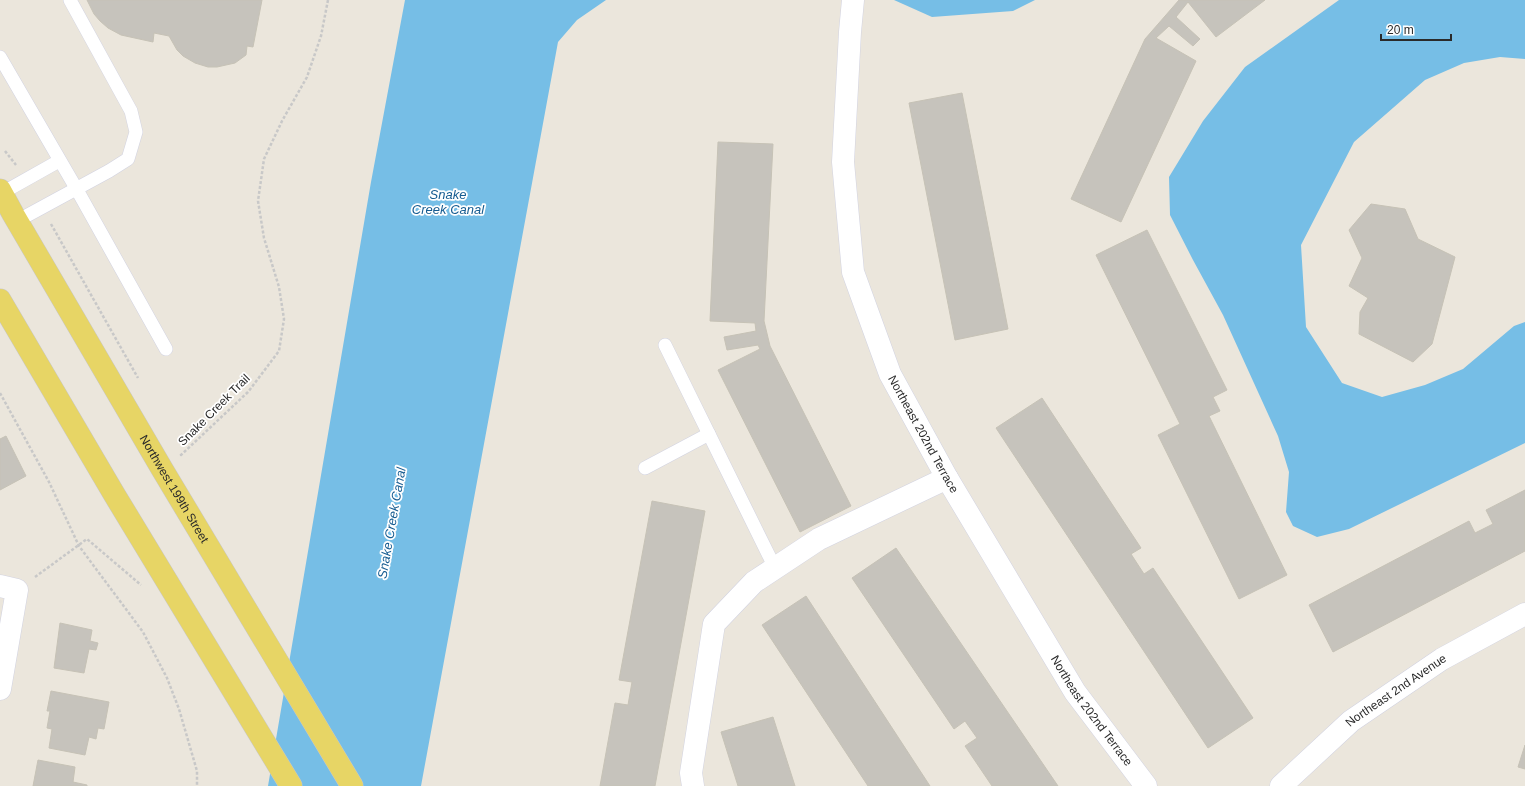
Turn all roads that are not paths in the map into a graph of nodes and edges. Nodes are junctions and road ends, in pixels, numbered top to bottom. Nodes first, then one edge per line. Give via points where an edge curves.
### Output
1 (70, 0) edge
2 (853, 0) edge
3 (0, 57) edge
4 (59, 162) junction
5 (76, 188) junction
6 (1, 192) edge
7 (10, 219) edge
8 (0, 300) edge
9 (665, 345) dead end
10 (166, 349) dead end
11 (709, 434) junction
12 (645, 468) dead end
13 (947, 478) junction
14 (775, 568) junction
15 (9, 588) edge
16 (1525, 614) edge
17 (0, 689) edge
18 (291, 786) edge
19 (352, 786) edge
20 (693, 786) edge
21 (1146, 786) edge
22 (1281, 786) edge

1 - 5 lane via 131,111 136,132 128,159
2 - 13 street, Northeast 202nd Terrace via 843,162 853,272 890,374
3 - 4 lane
4 - 5 lane
4 - 6 lane
5 - 7 lane via 42,207
5 - 10 lane
6 - 7 main road, Northwest 199th Street
7 - 19 main road, Northwest 199th Street
8 - 18 main road
9 - 11 lane
11 - 12 lane
11 - 14 lane
13 - 14 street via 819,539
13 - 21 street, Northeast 202nd Terrace via 1075,692
14 - 20 street via 754,582 714,624 691,773
15 - 17 street
16 - 22 street, Northeast 2nd Avenue via 1442,659 1351,721

